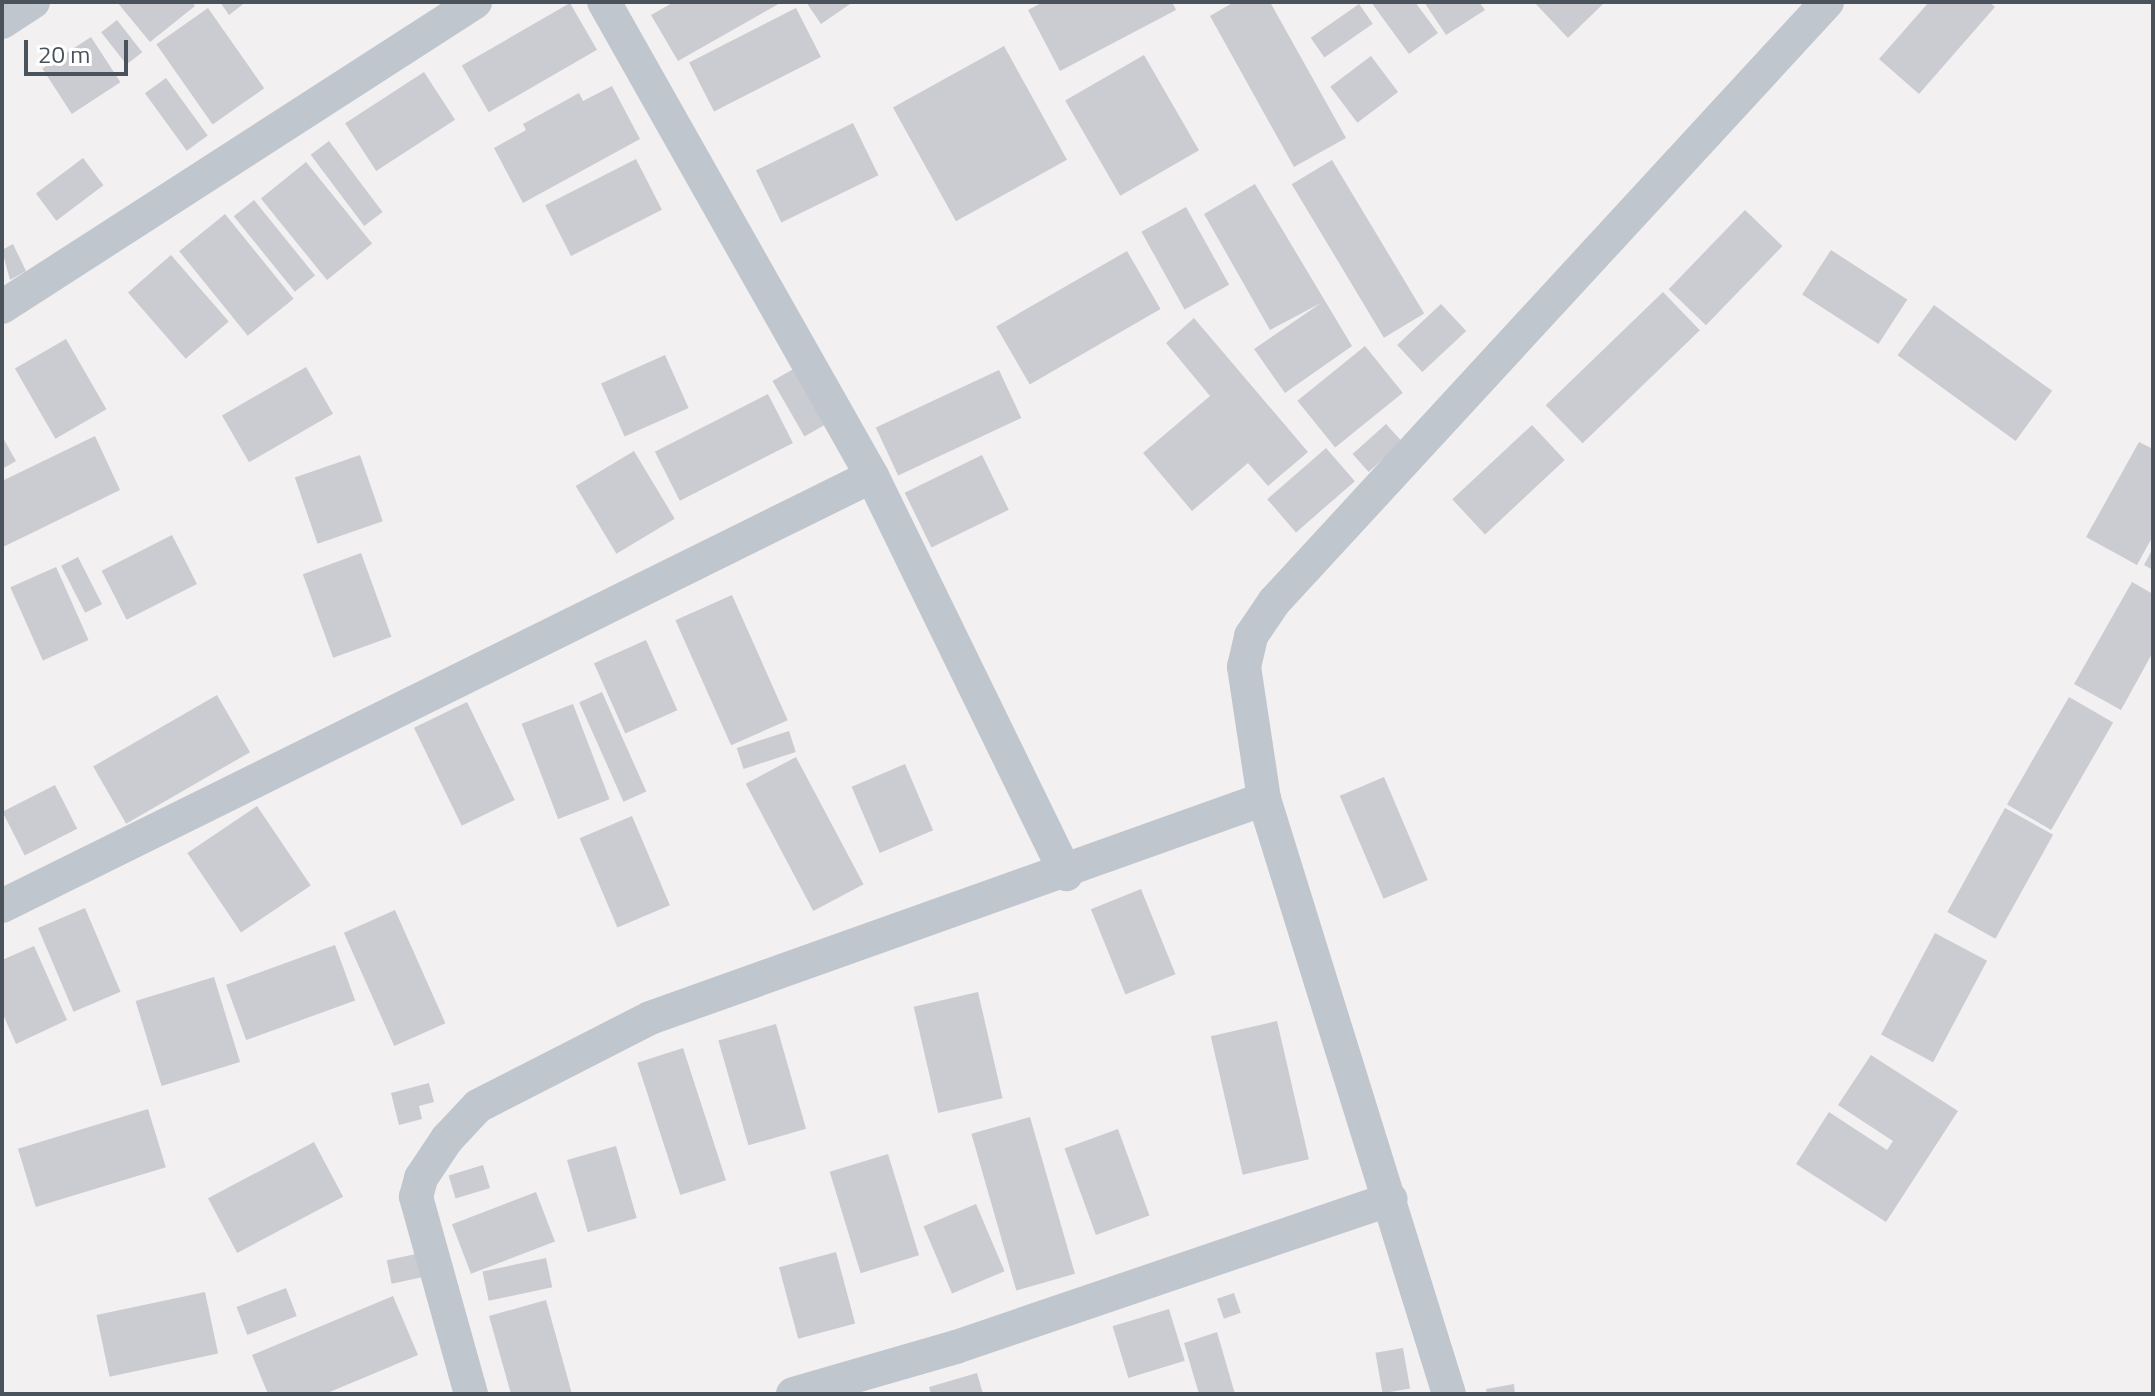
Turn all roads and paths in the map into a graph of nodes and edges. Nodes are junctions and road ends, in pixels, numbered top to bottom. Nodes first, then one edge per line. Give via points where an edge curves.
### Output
1 (33, 2) edge
2 (475, 2) edge
3 (604, 2) edge
4 (1827, 2) edge
5 (2, 22) edge
6 (2, 307) edge
7 (872, 476) junction
8 (1264, 799) junction
9 (1066, 874) junction
10 (2, 906) edge
11 (1391, 1199) junction
12 (471, 1394) edge
13 (793, 1394) edge
14 (1449, 1394) edge

1 - 5 street
2 - 6 street
3 - 7 street
4 - 8 street via 1274,602 1251,636 1244,667
7 - 9 street
7 - 10 street
8 - 9 street
8 - 11 street
9 - 12 street via 650,1018 478,1106 447,1139 416,1197
11 - 13 street via 956,1347
11 - 14 street

